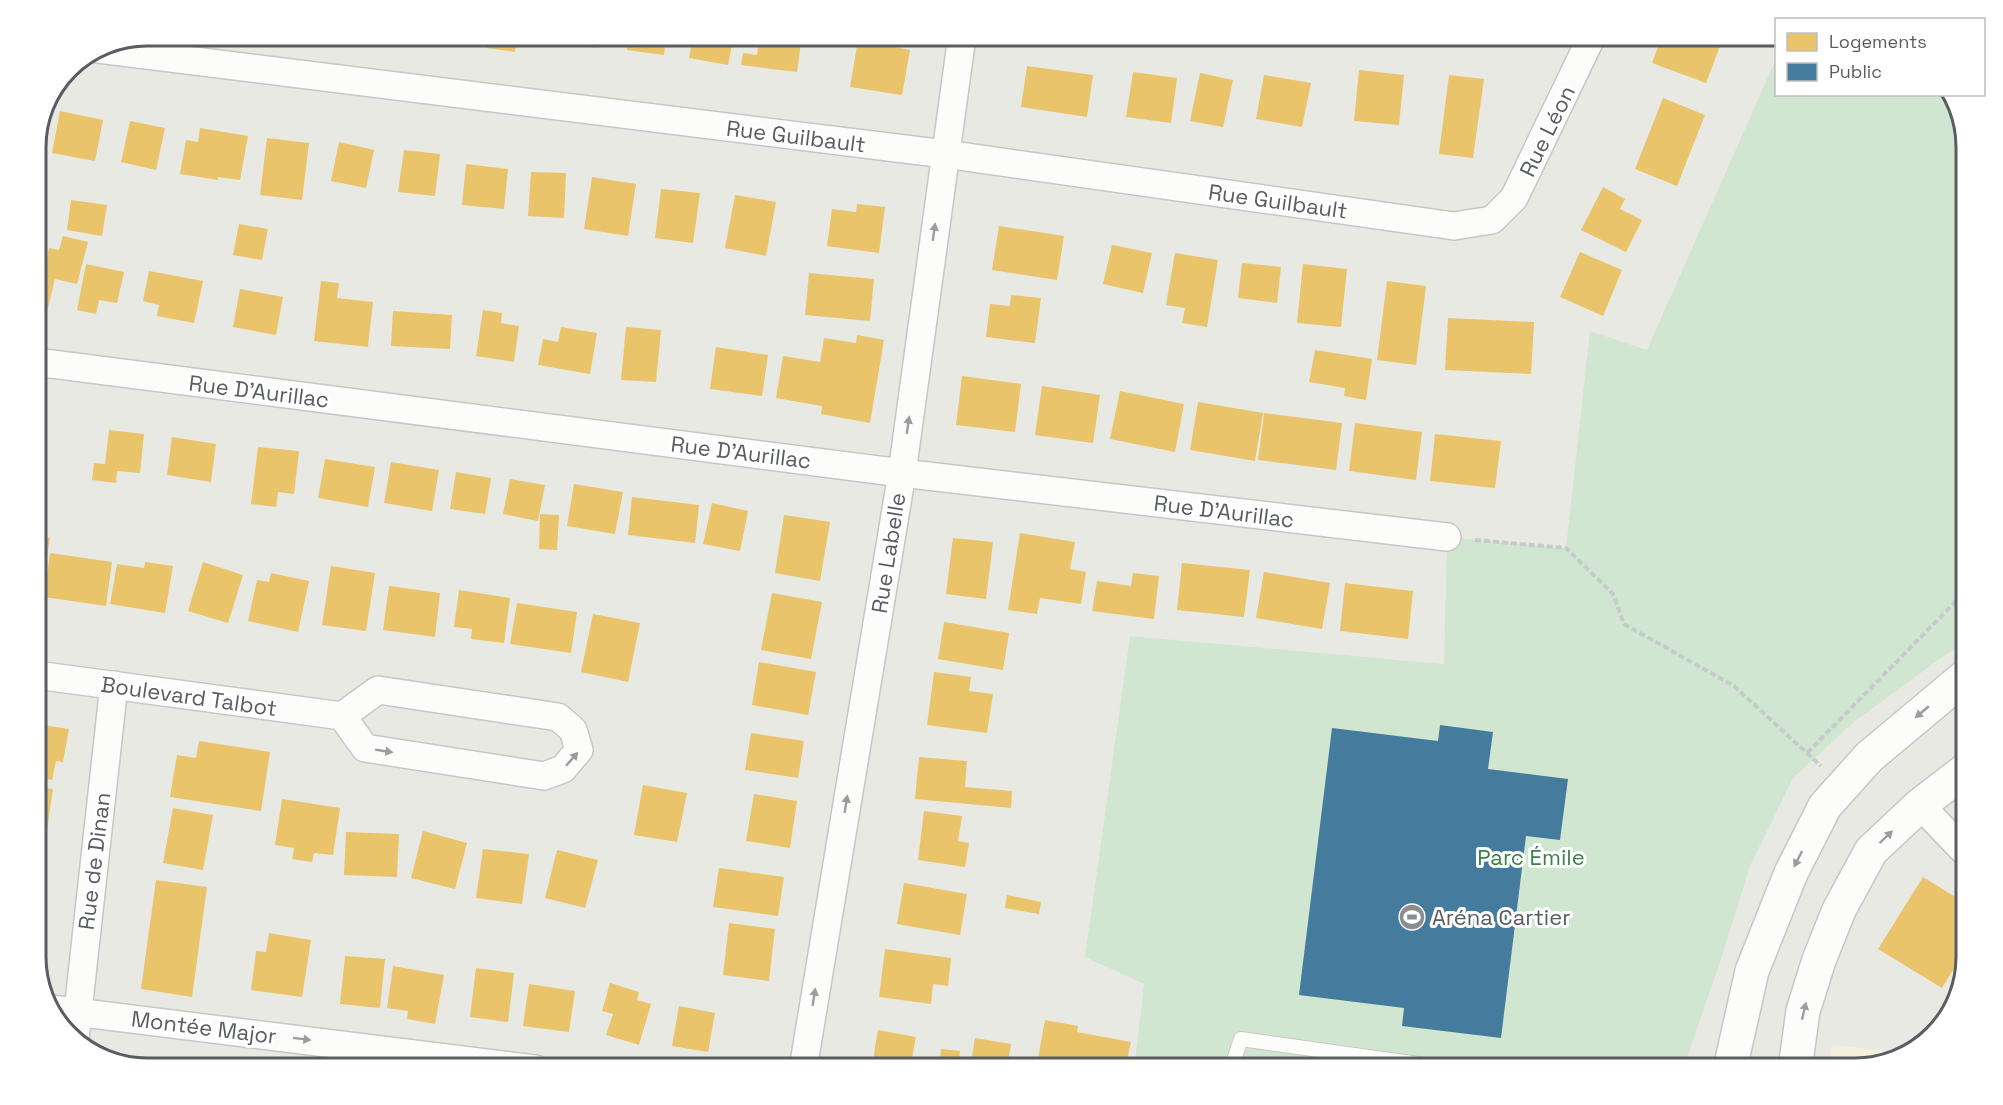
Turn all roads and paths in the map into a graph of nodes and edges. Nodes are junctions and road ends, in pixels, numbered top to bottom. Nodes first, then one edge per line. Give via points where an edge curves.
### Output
1 (961, 46) edge
2 (1587, 46) edge
3 (117, 51) edge
4 (945, 154) junction
5 (1492, 219) joint
6 (47, 363) edge
7 (902, 473) junction
8 (1447, 537) joint
9 (1956, 601) edge
10 (47, 676) edge
11 (1956, 684) edge
12 (114, 685) junction
13 (342, 716) junction
14 (1808, 753) junction
15 (1956, 777) edge
16 (1843, 786) junction
17 (1920, 805) junction
18 (1956, 843) edge
19 (68, 1020) edge
20 (430, 1058) edge
21 (805, 1058) edge
22 (1235, 1058) edge
23 (1376, 1058) edge
24 (1732, 1058) edge
25 (1797, 1058) edge

1 - 4 street, Rue Labelle
2 - 5 street, Rue Léon via 1514,198
3 - 4 street, Rue Guilbault
4 - 5 street, Rue Guilbault via 1454,226
7 -> 4 street, Rue Labelle
6 - 7 street, Rue D'Aurillac
7 - 8 street, Rue D'Aurillac
21 -> 7 street, Rue Labelle
8 - 14 path via 1566,548 1612,594 1624,624 1734,686
9 - 14 path
10 - 12 street, Boulevard Talbot
11 -> 16 street via 1869,757
12 - 13 street, Boulevard Talbot
12 - 19 street, Rue de Dinan
13 -> 13 street via 364,748 544,776 563,769 579,750 573,730 558,717 378,690
14 - 16 path
15 - 17 street
16 -> 24 street via 1825,806 1773,916 1752,971
17 - 18 street
25 -> 17 street via 1803,1011 1839,910 1871,851
19 -> 20 street, Montée Major
22 - 23 lane via 1241,1039

